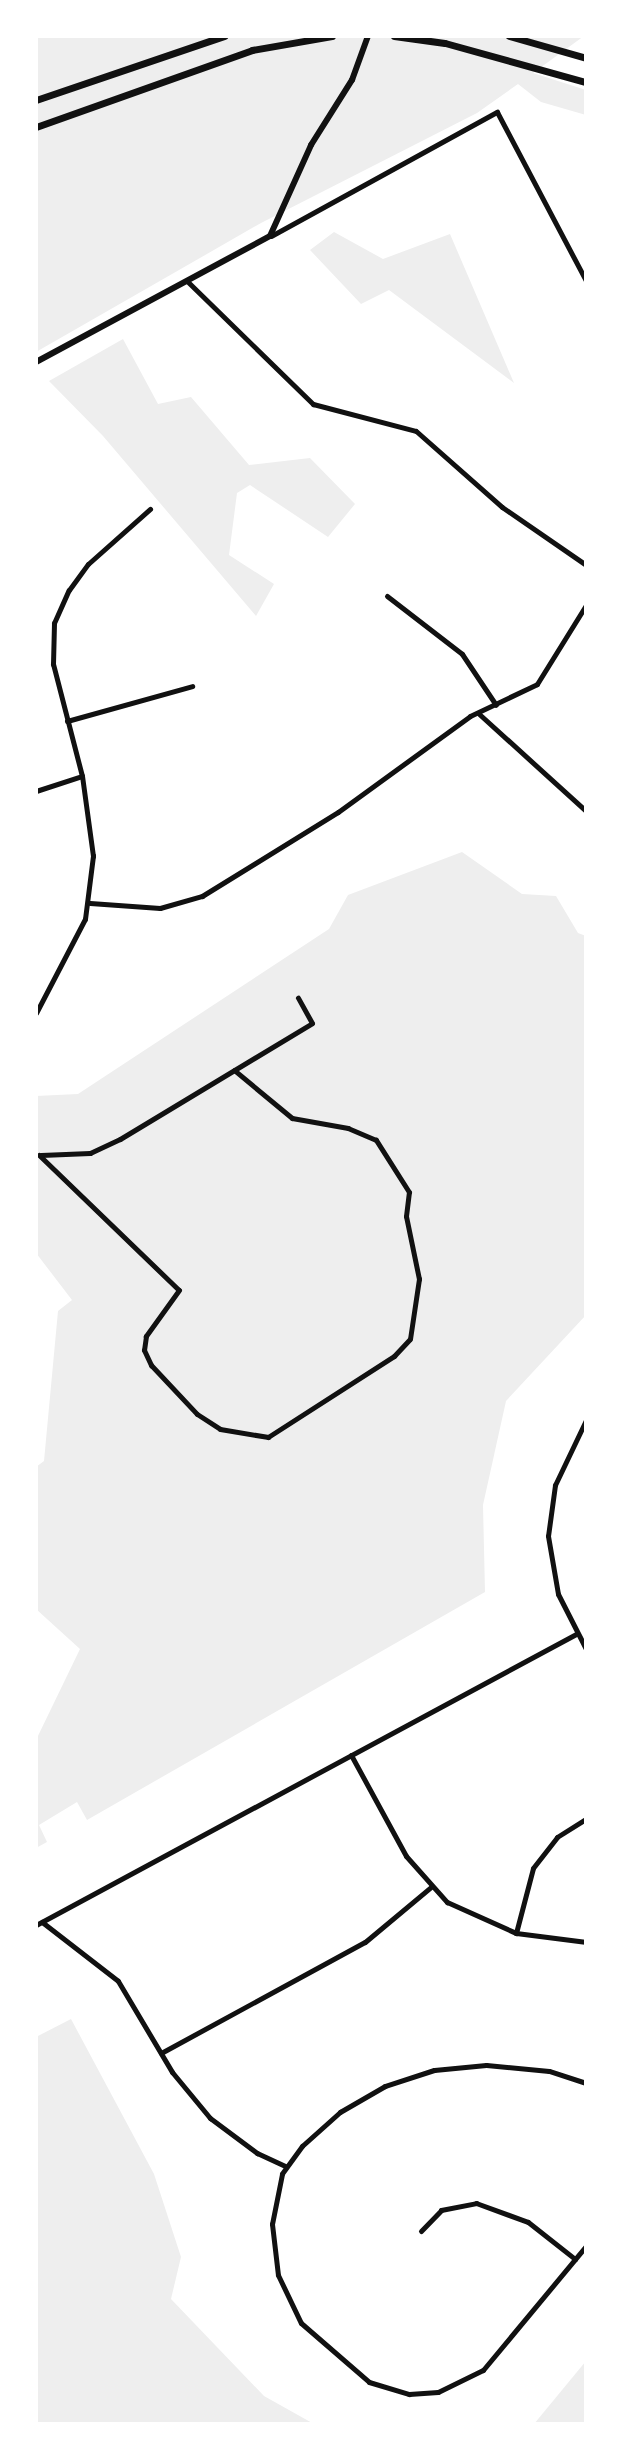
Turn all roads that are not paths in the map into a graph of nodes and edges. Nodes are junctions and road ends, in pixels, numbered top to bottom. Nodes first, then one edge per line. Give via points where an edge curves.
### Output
1 (224, 36) edge
2 (332, 36) edge
3 (368, 36) edge
4 (394, 36) edge
5 (509, 36) edge
6 (586, 58) edge
7 (586, 82) edge
8 (36, 100) edge
9 (36, 127) edge
10 (270, 236) junction
11 (586, 281) edge
12 (188, 282) junction
13 (36, 362) edge
14 (150, 509) dead end
15 (586, 565) edge
16 (387, 596) dead end
17 (586, 605) edge
18 (192, 686) dead end
19 (496, 705) junction
20 (478, 713) junction
21 (67, 721) junction
22 (82, 776) junction
23 (36, 791) edge
24 (586, 811) edge
25 (90, 903) junction
26 (298, 998) dead end
27 (36, 1013) edge
28 (234, 1070) junction
29 (37, 1154) edge
30 (586, 1420) edge
31 (576, 1634) junction
32 (586, 1649) edge
33 (351, 1755) junction
34 (586, 1819) edge
35 (431, 1887) junction
36 (39, 1923) edge
37 (516, 1933) junction
38 (586, 1942) edge
39 (161, 2053) junction
40 (586, 2083) edge
41 (285, 2166) junction
42 (421, 2231) dead end
43 (586, 2246) edge
44 (575, 2259) junction

1 - 8 main road
2 - 9 main road via 252,50
3 - 10 street via 352,80 311,145
4 - 7 main road via 445,43
5 - 6 main road
10 - 11 street via 497,112
10 - 12 street
12 - 13 street
12 - 15 street via 313,404 416,431 502,507
14 - 21 street via 88,564 60,607 51,642
16 - 19 street via 462,654
17 - 19 street via 537,684
18 - 21 street
19 - 20 street
20 - 24 street
20 - 25 street via 338,812 202,896 160,908
21 - 22 street
22 - 23 street
22 - 25 street via 93,856
25 - 27 street via 73,949
26 - 28 street via 312,1023
28 - 29 street via 90,1153
28 - 29 street via 292,1118 348,1128 376,1140 409,1192 406,1216 419,1279 410,1339 394,1356 268,1437 250,1437 208,1422 151,1365 144,1350 146,1336 179,1290
30 - 31 street via 555,1485 548,1536 551,1574
31 - 32 street
31 - 33 street
33 - 35 street via 398,1843
33 - 36 street
34 - 37 street via 557,1837 533,1868
35 - 37 street via 461,1909
35 - 39 street via 365,1942
36 - 39 street via 109,1970
37 - 38 street
39 - 41 street via 210,2118 257,2153
40 - 41 street via 549,2071 486,2065 409,2077 340,2112
41 - 44 street via 272,2224 283,2292 301,2323 332,2355 388,2391 438,2392 483,2370
42 - 44 street via 441,2210 476,2203 528,2222
43 - 44 street

